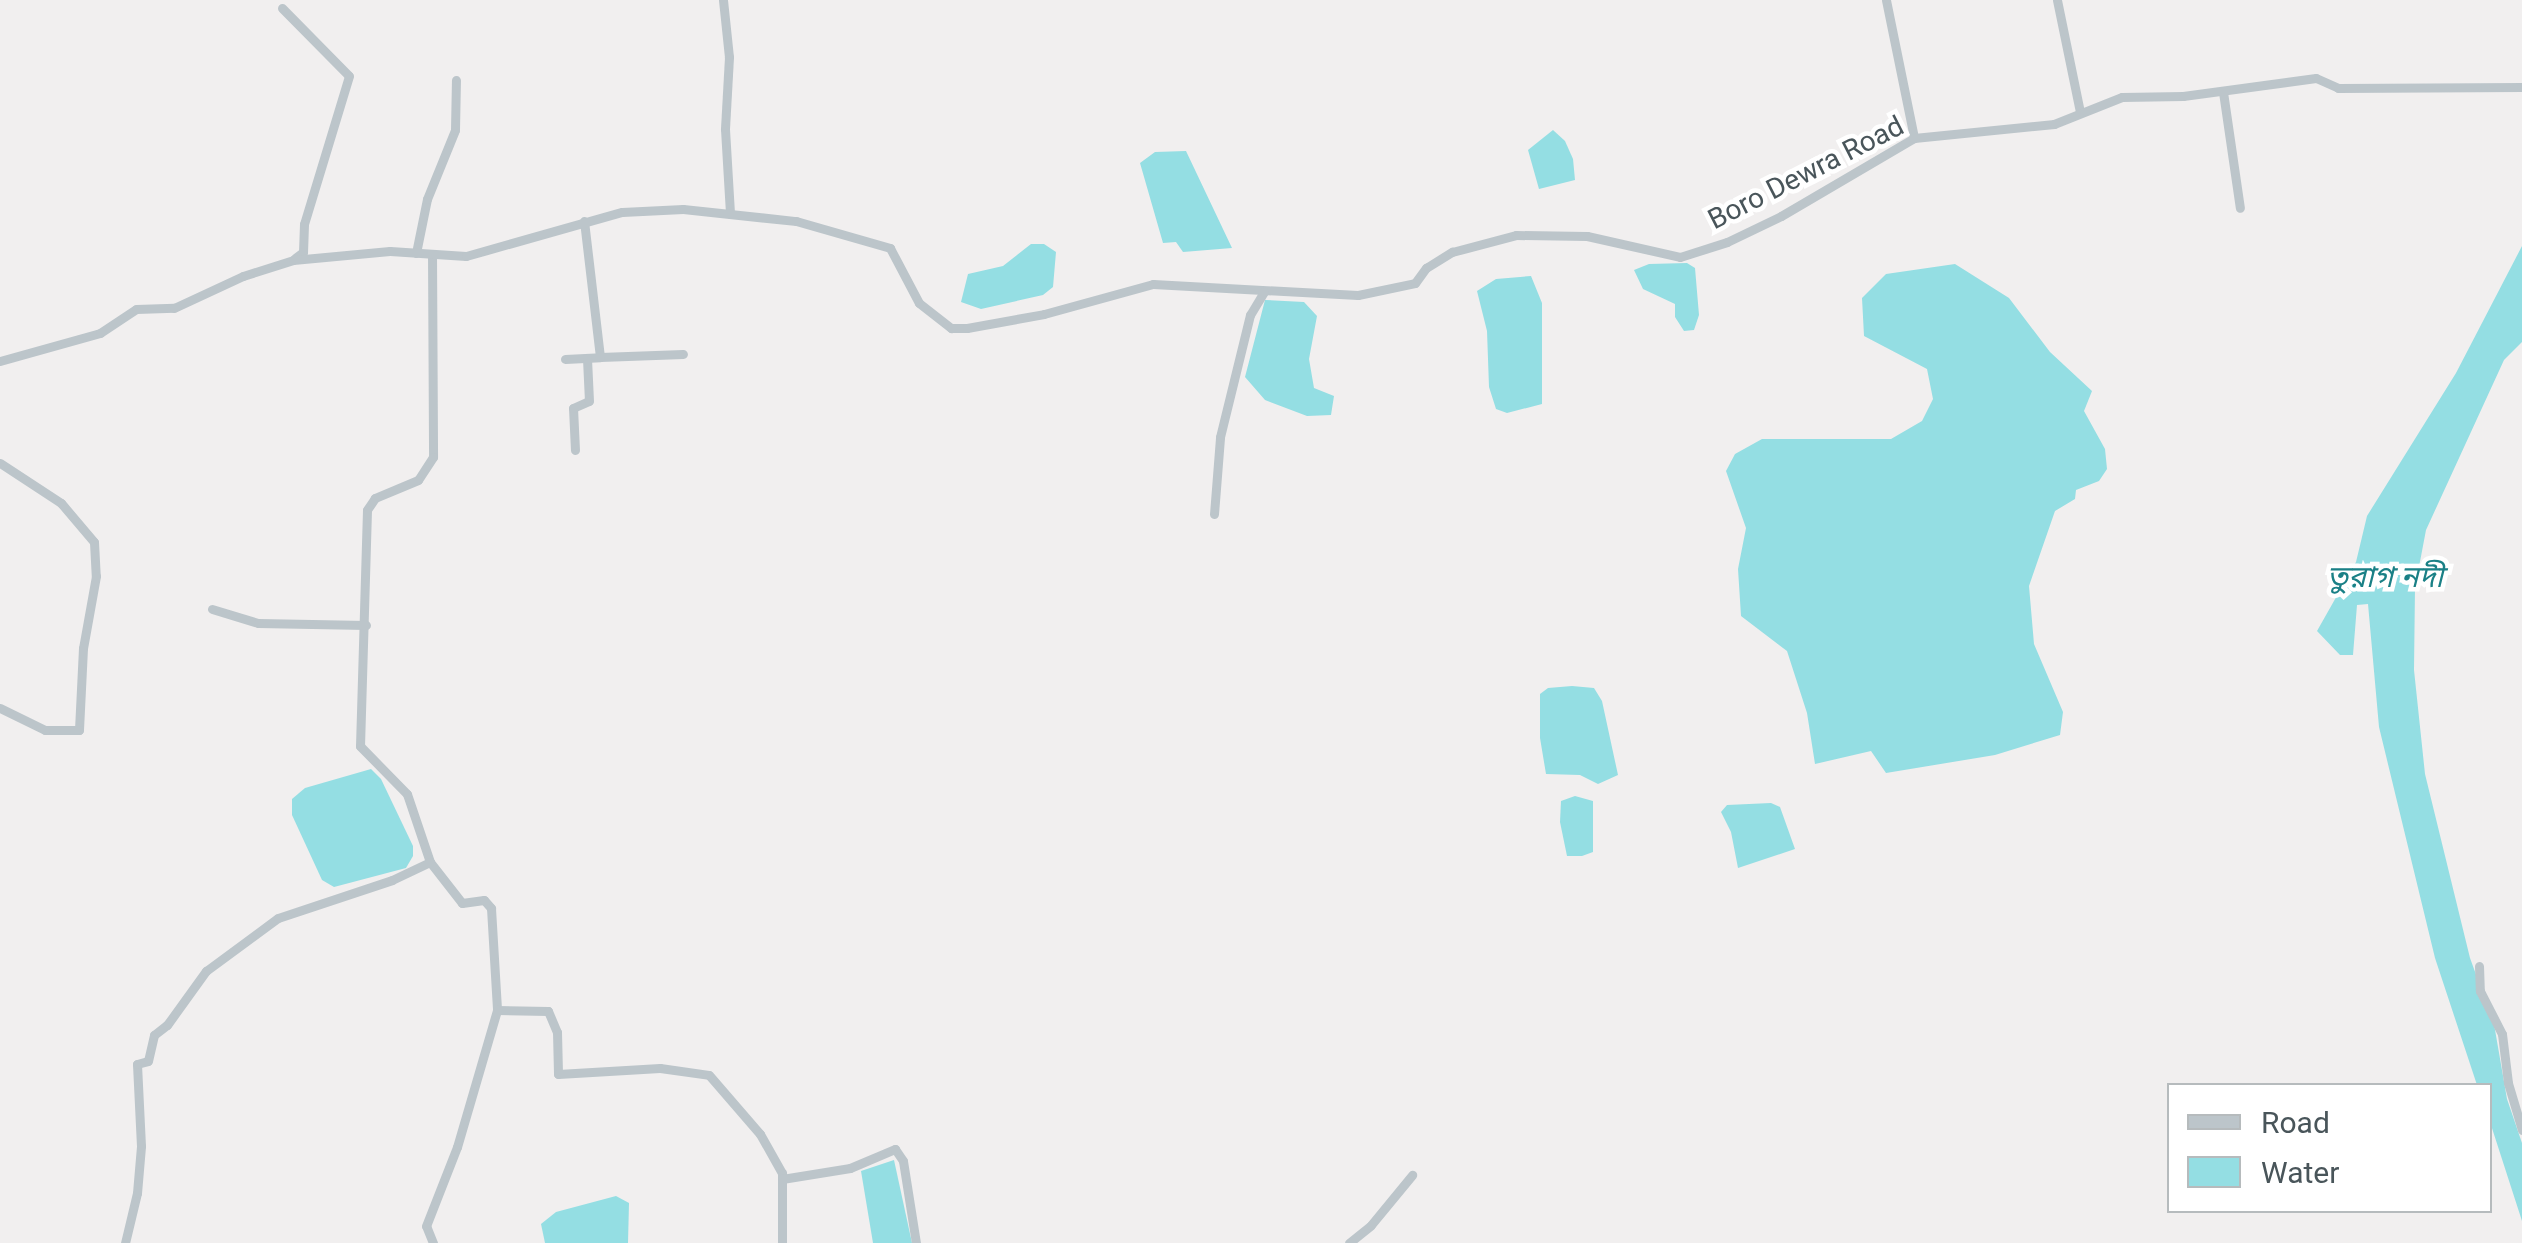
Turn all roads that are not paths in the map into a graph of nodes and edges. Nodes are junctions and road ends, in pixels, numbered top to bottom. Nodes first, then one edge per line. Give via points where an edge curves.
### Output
1 (723, 0) edge
2 (1886, 0) edge
3 (2058, 0) edge
4 (282, 8) dead end
5 (456, 80) dead end
6 (2522, 87) edge
7 (2223, 92) junction
8 (2080, 112) junction
9 (1914, 138) junction
10 (2240, 208) dead end
11 (730, 214) junction
12 (584, 221) junction
13 (416, 253) junction
14 (432, 254) junction
15 (292, 260) junction
16 (1264, 292) junction
17 (683, 354) dead end
18 (600, 357) junction
19 (587, 358) junction
20 (565, 359) dead end
21 (0, 361) edge
22 (575, 450) dead end
23 (0, 463) edge
24 (1214, 514) dead end
25 (212, 610) dead end
26 (366, 625) junction
27 (0, 708) edge
28 (430, 862) junction
29 (2480, 966) dead end
30 (496, 1010) junction
31 (2522, 1130) edge
32 (1412, 1175) dead end
33 (782, 1179) junction
34 (126, 1243) edge
35 (433, 1243) edge
36 (782, 1243) edge
37 (916, 1243) edge
38 (1349, 1243) edge

1 - 11 street
2 - 9 street
3 - 8 street
4 - 15 street via 349,76 304,224 303,252
5 - 13 street via 455,130 427,200
6 - 7 street, Boro Dewra Road via 2338,88 2316,78
7 - 8 street, Boro Dewra Road via 2122,96
7 - 10 street
8 - 9 street, Boro Dewra Road via 2054,124
9 - 16 street, Boro Dewra Road via 1781,216 1680,257 1586,236 1516,235 1452,252 1426,268 1416,284 1358,294
11 - 12 street, Boro Dewra Road via 684,209
11 - 16 street, Boro Dewra Road via 796,221 890,248 920,302 951,328 1044,314 1153,284
12 - 14 street, Boro Dewra Road via 482,252
12 - 18 street
13 - 14 street, Boro Dewra Road
13 - 15 street, Boro Dewra Road
14 - 26 street via 432,457 418,480 369,504
15 - 21 street, Boro Dewra Road via 174,308 136,310 100,332
16 - 24 street via 1250,315 1220,438
17 - 18 street
18 - 19 street
19 - 20 street
19 - 22 street via 589,401 573,408
23 - 27 street via 61,503 94,542 96,576 78,730 45,730
25 - 26 street via 258,623
26 - 28 street via 360,746 407,794
28 - 30 street via 462,903 484,900 491,908
28 - 34 street via 278,918 206,971 154,1034 148,1061 138,1064 138,1193
29 - 31 street via 2480,991 2502,1034
30 - 33 street via 548,1011 557,1032 558,1074 660,1068 709,1075 760,1134
30 - 35 street via 457,1147 426,1226
32 - 38 street
33 - 36 street
33 - 37 street via 850,1168 895,1149

